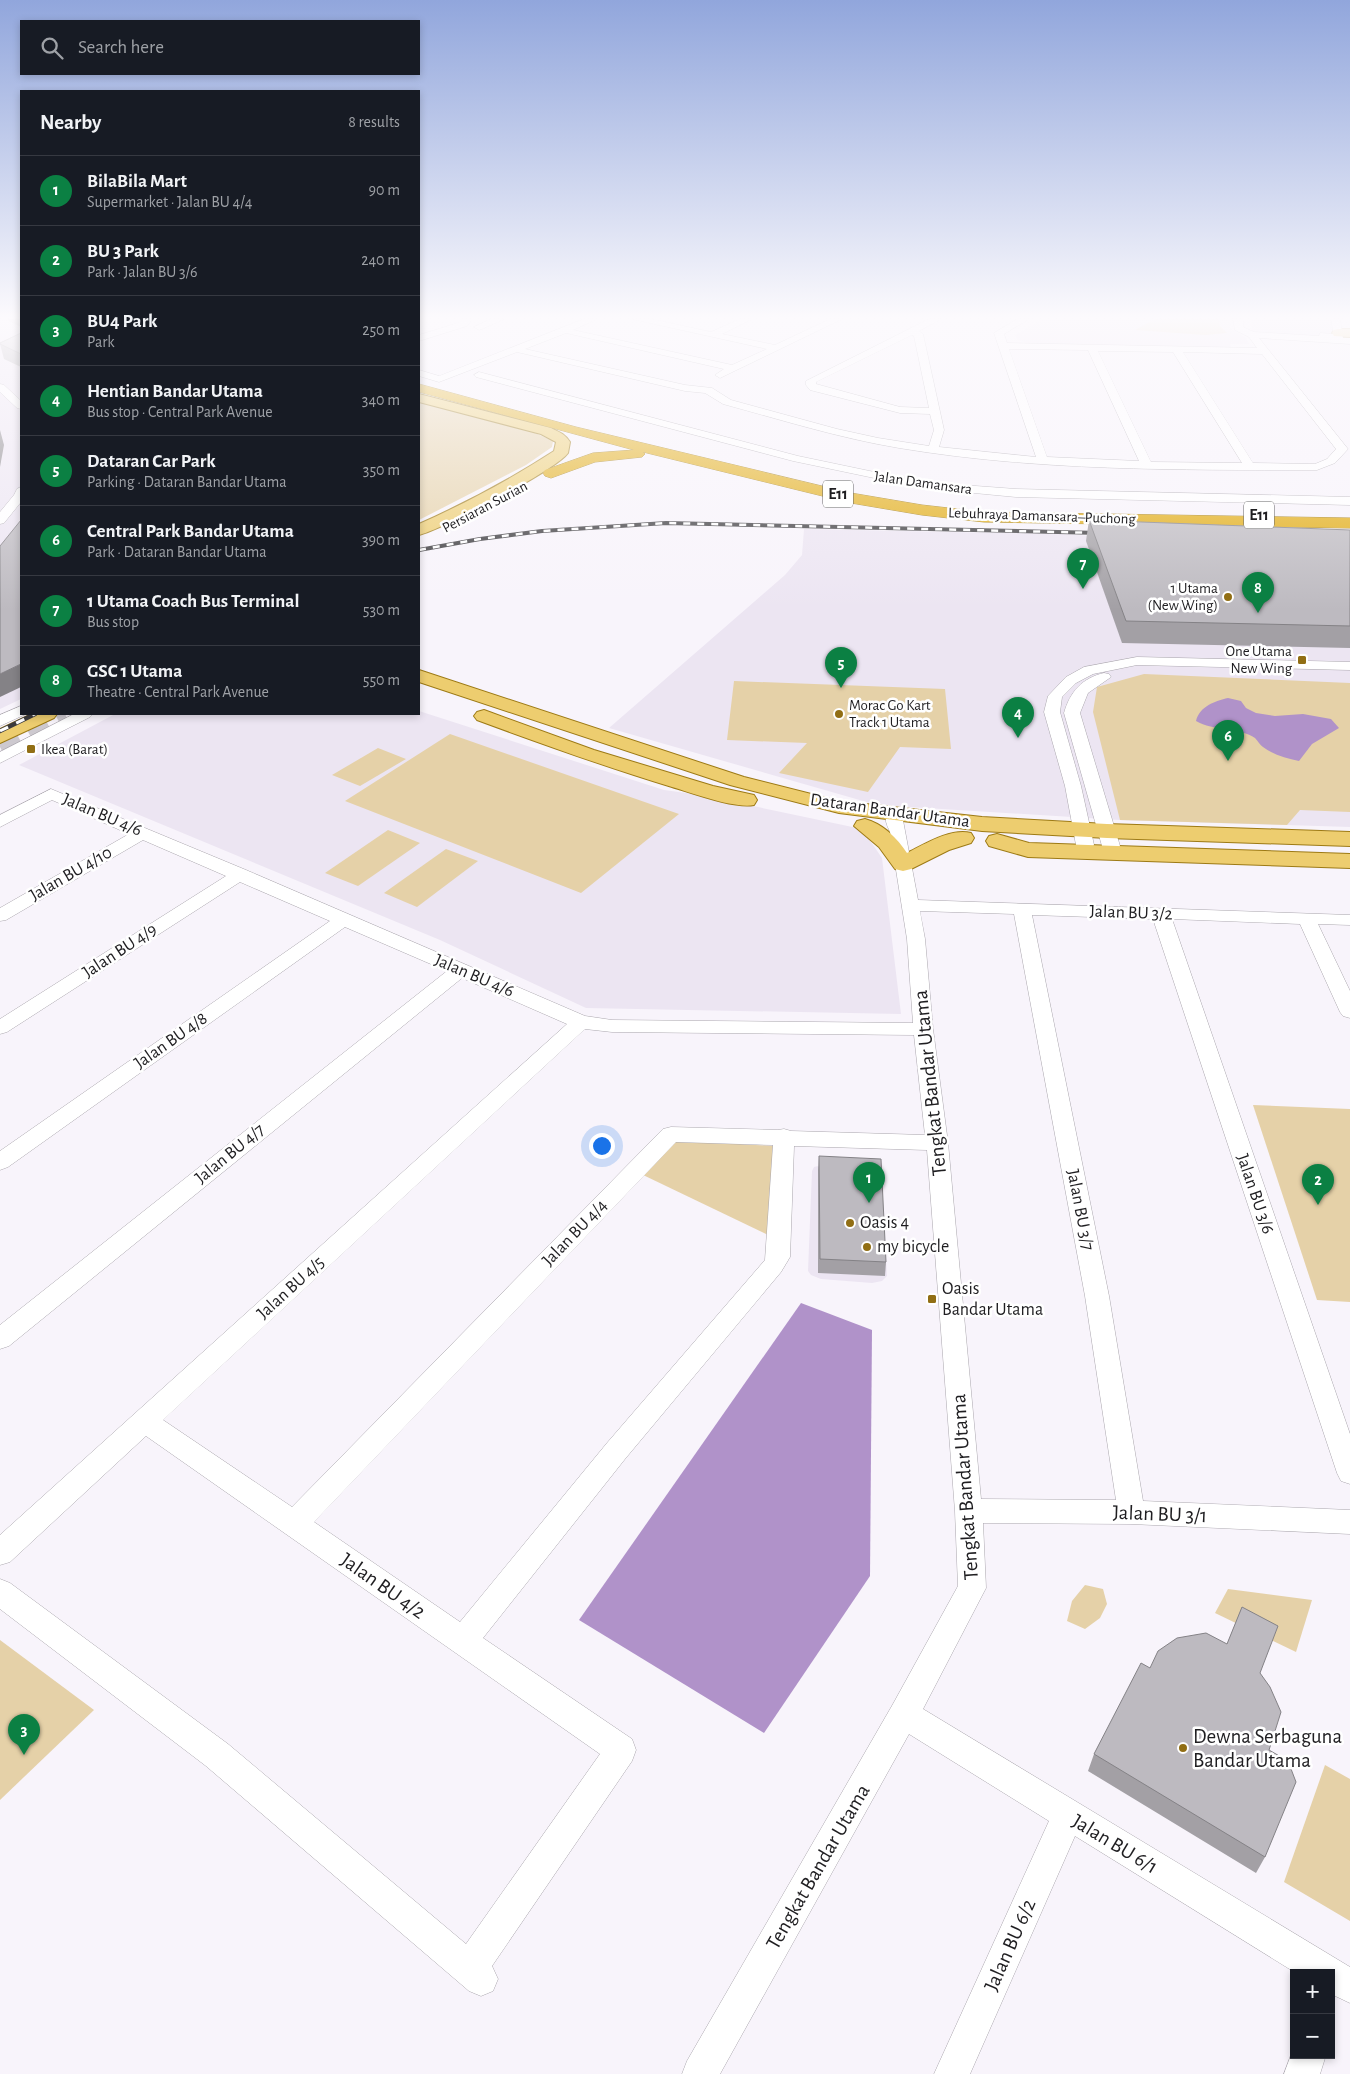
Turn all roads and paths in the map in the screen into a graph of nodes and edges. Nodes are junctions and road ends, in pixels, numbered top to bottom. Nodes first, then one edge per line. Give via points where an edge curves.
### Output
1 (487, 416) edge
2 (531, 416) edge
3 (565, 416) edge
4 (633, 416) edge
5 (781, 416) edge
6 (936, 416) edge
7 (1028, 416) edge
8 (1124, 416) edge
9 (1218, 416) edge
10 (1316, 416) edge
11 (933, 450) junction
12 (696, 459) junction
13 (1043, 461) junction
14 (1146, 464) junction
15 (1249, 466) junction
16 (551, 472) joint
17 (20, 496) edge
18 (929, 499) junction
19 (1350, 501) edge
20 (1350, 509) edge
21 (20, 511) edge
22 (1350, 516) edge
23 (984, 517) junction
24 (1168, 517) junction
25 (0, 520) edge
26 (1350, 523) edge
27 (420, 530) edge
28 (1350, 530) edge
29 (1, 534) edge
30 (420, 541) edge
31 (1350, 666) edge
32 (420, 676) edge
33 (1350, 677) edge
34 (420, 694) edge
35 (20, 711) edge
36 (45, 715) edge
37 (83, 715) edge
38 (0, 721) edge
39 (0, 737) edge
40 (0, 758) edge
41 (901, 821) junction
42 (0, 822) edge
43 (865, 826) junction
44 (142, 833) junction
45 (1083, 837) junction
46 (963, 838) junction
47 (1109, 838) junction
48 (1350, 838) edge
49 (997, 842) junction
50 (1350, 852) edge
51 (1350, 862) edge
52 (903, 864) junction
53 (240, 874) junction
54 (911, 905) junction
55 (1022, 910) junction
56 (1161, 914) junction
57 (0, 916) edge
58 (1306, 918) junction
59 (343, 920) junction
60 (1350, 920) edge
61 (460, 970) junction
62 (1350, 1012) edge
63 (581, 1022) junction
64 (0, 1028) edge
65 (923, 1029) junction
66 (784, 1136) junction
67 (937, 1143) junction
68 (0, 1162) edge
69 (0, 1338) edge
70 (145, 1420) junction
71 (1350, 1473) edge
72 (969, 1511) junction
73 (1131, 1512) junction
74 (1350, 1522) edge
75 (294, 1524) junction
76 (0, 1553) edge
77 (0, 1592) edge
78 (464, 1641) junction
79 (904, 1714) junction
80 (1068, 1815) junction
81 (1319, 1969) edge
82 (1307, 2059) edge
83 (700, 2074) edge
84 (952, 2074) edge
85 (1302, 2074) edge

1 - 27 main road, Persiaran Surian via 559,437 563,442 562,453
2 - 12 highway, Lebuhraya Damansara–Puchong / E11 via 572,430
3 - 18 highway, Lebuhraya Damansara–Puchong / E11 via 816,479
4 - 19 street, Jalan Damansara via 797,459 922,485 1055,495
5 - 11 street via 865,438
6 - 11 street via 939,430
7 - 13 street
8 - 14 street
9 - 15 street
10 - 15 street via 1342,449 1331,462 1317,467
11 - 13 street
12 - 16 highway via 612,455
12 - 23 highway, Lebuhraya Damansara–Puchong / E11 via 851,498
13 - 14 street
14 - 15 street
16 - 30 main road, Persiaran Surian
17 - 25 street
18 - 20 highway
18 - 24 highway, Lebuhraya Damansara–Puchong / E11 via 1005,509
21 - 29 street
22 - 24 highway, Lebuhraya Damansara–Puchong / E11
23 - 24 highway, Lebuhraya Damansara–Puchong / E11
23 - 28 highway via 1037,523
24 - 26 highway, Lebuhraya Damansara–Puchong / E11
31 - 45 street via 1137,661 1089,670 1071,680 1055,696 1052,712 1073,786
32 - 41 main road, Dataran Bandar Utama via 737,780
33 - 47 street via 1136,670 1103,677 1086,686 1076,697 1072,713
34 - 43 main road, Dataran Bandar Utama via 587,754 707,790 798,814
35 - 38 street
36 - 39 main road
37 - 40 street
41 - 43 main road, Dataran Bandar Utama
41 - 45 main road, Dataran Bandar Utama via 982,824
41 - 46 main road, Dataran Bandar Utama
41 - 52 street, Tengkat Bandar Utama
42 - 44 street, Jalan BU 4/6 via 51,794
43 - 52 main road via 894,848
44 - 53 street, Jalan BU 4/6
44 - 57 street, Jalan BU 4/10
45 - 47 main road, Dataran Bandar Utama
45 - 49 main road, Dataran Bandar Utama
46 - 49 main road, Dataran Bandar Utama
46 - 52 main road via 940,845
47 - 48 main road, Dataran Bandar Utama
47 - 50 main road, Dataran Bandar Utama
49 - 51 main road via 1028,850
52 - 54 street, Tengkat Bandar Utama
53 - 59 street, Jalan BU 4/6
53 - 64 street, Jalan BU 4/9
54 - 55 street, Jalan BU 3/2
54 - 65 street, Tengkat Bandar Utama
55 - 56 street, Jalan BU 3/2
55 - 73 street, Jalan BU 3/7 via 1097,1296
56 - 58 street, Jalan BU 3/2
56 - 71 street, Jalan BU 3/6
58 - 60 street, Jalan BU 3/2
58 - 62 street
59 - 61 street, Jalan BU 4/6
59 - 68 street, Jalan BU 4/8
61 - 63 street, Jalan BU 4/6
61 - 69 street, Jalan BU 4/7
63 - 65 street, Jalan BU 4/6 via 612,1026
63 - 70 street, Jalan BU 4/5
65 - 67 street, Tengkat Bandar Utama
66 - 67 street, Jalan BU 4/4
66 - 75 street, Jalan BU 4/4 via 671,1134 667,1137
66 - 78 street via 778,1257 774,1266 616,1451
67 - 72 street, Tengkat Bandar Utama
70 - 75 street, Jalan BU 4/2
70 - 76 street, Jalan BU 4/5
72 - 73 street, Jalan BU 3/1
72 - 79 street, Tengkat Bandar Utama via 972,1588
73 - 74 street, Jalan BU 3/1
75 - 78 street, Jalan BU 4/2
77 - 78 street, Jalan BU 4/2 via 217,1755 475,1974 621,1750
79 - 80 street, Jalan BU 6/1
79 - 83 street, Tengkat Bandar Utama
80 - 81 street, Jalan BU 6/1
80 - 84 street, Jalan BU 6/2
82 - 85 street

